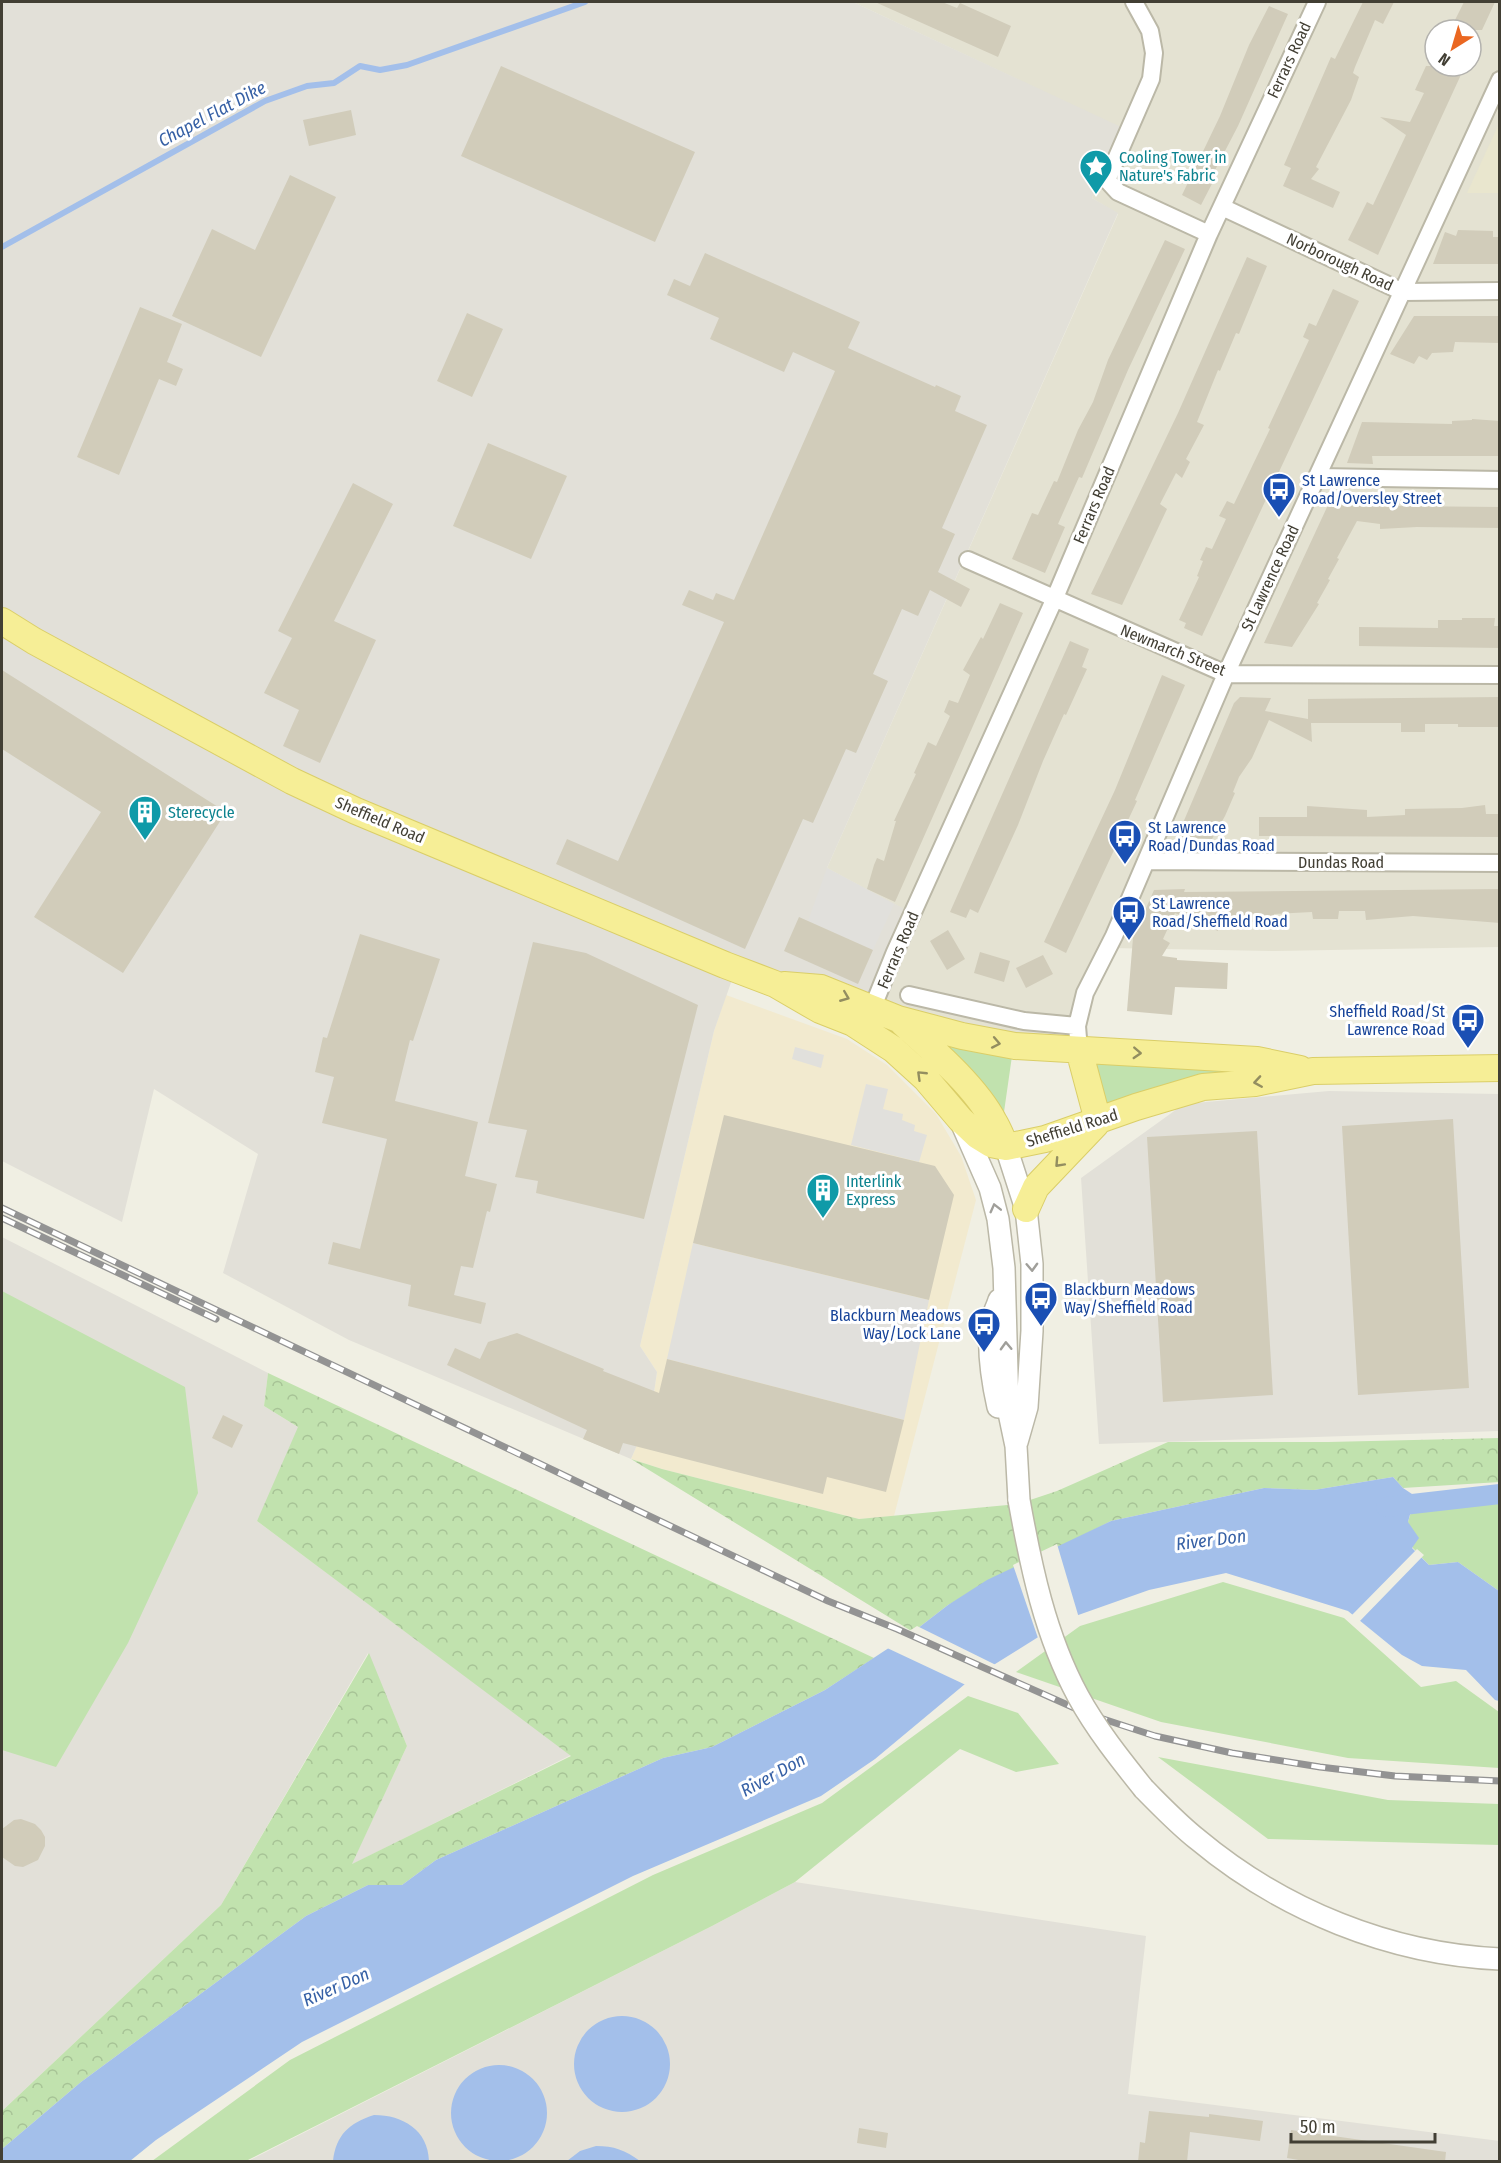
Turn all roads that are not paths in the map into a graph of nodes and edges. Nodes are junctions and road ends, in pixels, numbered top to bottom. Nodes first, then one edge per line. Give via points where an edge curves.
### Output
1 (1134, 2) edge
2 (1317, 2) edge
3 (1500, 80) edge
4 (1221, 207) junction
5 (1209, 234) junction
6 (1500, 291) edge
7 (1403, 292) junction
8 (1318, 477) junction
9 (1500, 480) edge
10 (968, 560) dead end
11 (1054, 600) junction
12 (2, 621) edge
13 (1226, 674) junction
14 (1500, 675) edge
15 (1146, 861) junction
16 (1500, 863) edge
17 (775, 984) junction
18 (909, 995) dead end
19 (873, 1009) junction
20 (898, 1019) junction
21 (1078, 1038) junction
22 (893, 1049) junction
23 (1500, 1068) edge
24 (1312, 1071) junction
25 (960, 1119) junction
26 (1098, 1121) junction
27 (1006, 1147) junction
28 (1026, 1209) junction
29 (1016, 1446) junction
30 (1500, 1959) edge

1 - 5 street via 1149,31 1154,53 1151,79 1107,180 1118,192
2 - 4 street, Ferrars Road
3 - 7 street, St Lawrence Road
4 - 5 street, Ferrars Road
4 - 7 street, Norborough Road
5 - 11 street, Ferrars Road
6 - 7 street, Norborough Road
7 - 8 street, St Lawrence Road
8 - 9 street
8 - 13 street, St Lawrence Road
10 - 11 street, Newmarch Street
11 - 13 street, Newmarch Street
11 - 19 street, Ferrars Road
12 - 17 main road, Sheffield Road via 356,812
13 - 14 street, Newmarch Street
13 - 15 street, St Lawrence Road
15 - 16 street, Dundas Road
15 - 21 street, St Lawrence Road via 1085,993
17 -> 19 main road, Sheffield Road via 821,988
17 - 22 main road, Sheffield Road via 820,1010 853,1023
18 - 21 street, Sheffield Road via 1024,1021
19 - 20 main road, Sheffield Road
19 - 22 main road via 873,1024
20 -> 21 main road, Sheffield Road via 1015,1046
20 - 27 main road via 976,1095 994,1120
21 -> 24 main road, Sheffield Road via 1257,1060
21 - 26 main road
25 -> 22 main road, Sheffield Road
23 - 24 main road, Sheffield Road
24 -> 26 main road, Sheffield Road via 1255,1083 1203,1087
25 - 27 main road, Sheffield Road via 991,1144
29 -> 25 street via 1008,1408 1005,1286 998,1219 990,1188
26 - 27 main road, Sheffield Road
26 -> 28 main road via 1036,1187
27 - 28 street
28 -> 29 street via 1032,1263 1032,1331 1026,1407
29 - 30 street, bridge via 1019,1500 1028,1551 1056,1646 1078,1695 1109,1745 1144,1789 1197,1840 1254,1881 1316,1915 1389,1942 1465,1957

